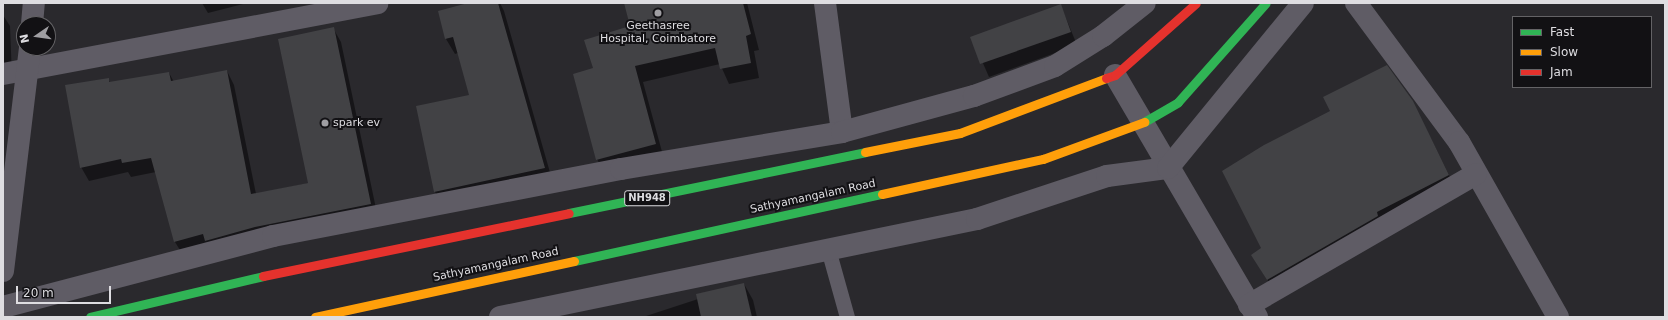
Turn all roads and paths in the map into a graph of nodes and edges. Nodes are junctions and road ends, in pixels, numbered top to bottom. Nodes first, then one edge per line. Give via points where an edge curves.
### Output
1 (34, 3) edge
2 (377, 3) edge
3 (826, 3) edge
4 (1145, 3) edge
5 (1196, 3) edge
6 (1266, 3) edge
7 (1303, 3) edge
8 (1356, 3) edge
9 (33, 16) edge
10 (29, 56) edge
11 (28, 70) junction
12 (3, 74) edge
13 (1116, 75) junction
14 (1144, 122) junction
15 (842, 132) junction
16 (1168, 168) junction
17 (1476, 174) junction
18 (828, 249) junction
19 (3, 271) edge
20 (3, 306) edge
21 (1253, 311) edge
22 (90, 317) edge
23 (315, 317) edge
24 (500, 317) edge
25 (847, 317) edge
26 (1558, 317) edge

1 - 9 street
2 - 11 street
3 - 15 street
4 - 15 street via 1103,36 1055,66 974,96
5 - 13 highway, NH948
6 - 14 highway, Sathyamangalam Road via 1178,102
7 - 16 street
8 - 17 street via 1459,142
10 - 11 street
11 - 12 street
11 - 19 street
13 - 14 street
13 - 22 highway, NH948 via 960,133 270,274
14 - 16 street
14 - 23 highway, Sathyamangalam Road via 1043,159
15 - 20 street via 621,169 273,236
16 - 18 street via 1107,176 977,219
16 - 21 street
17 - 21 street
17 - 26 street
18 - 24 street
18 - 25 lane

